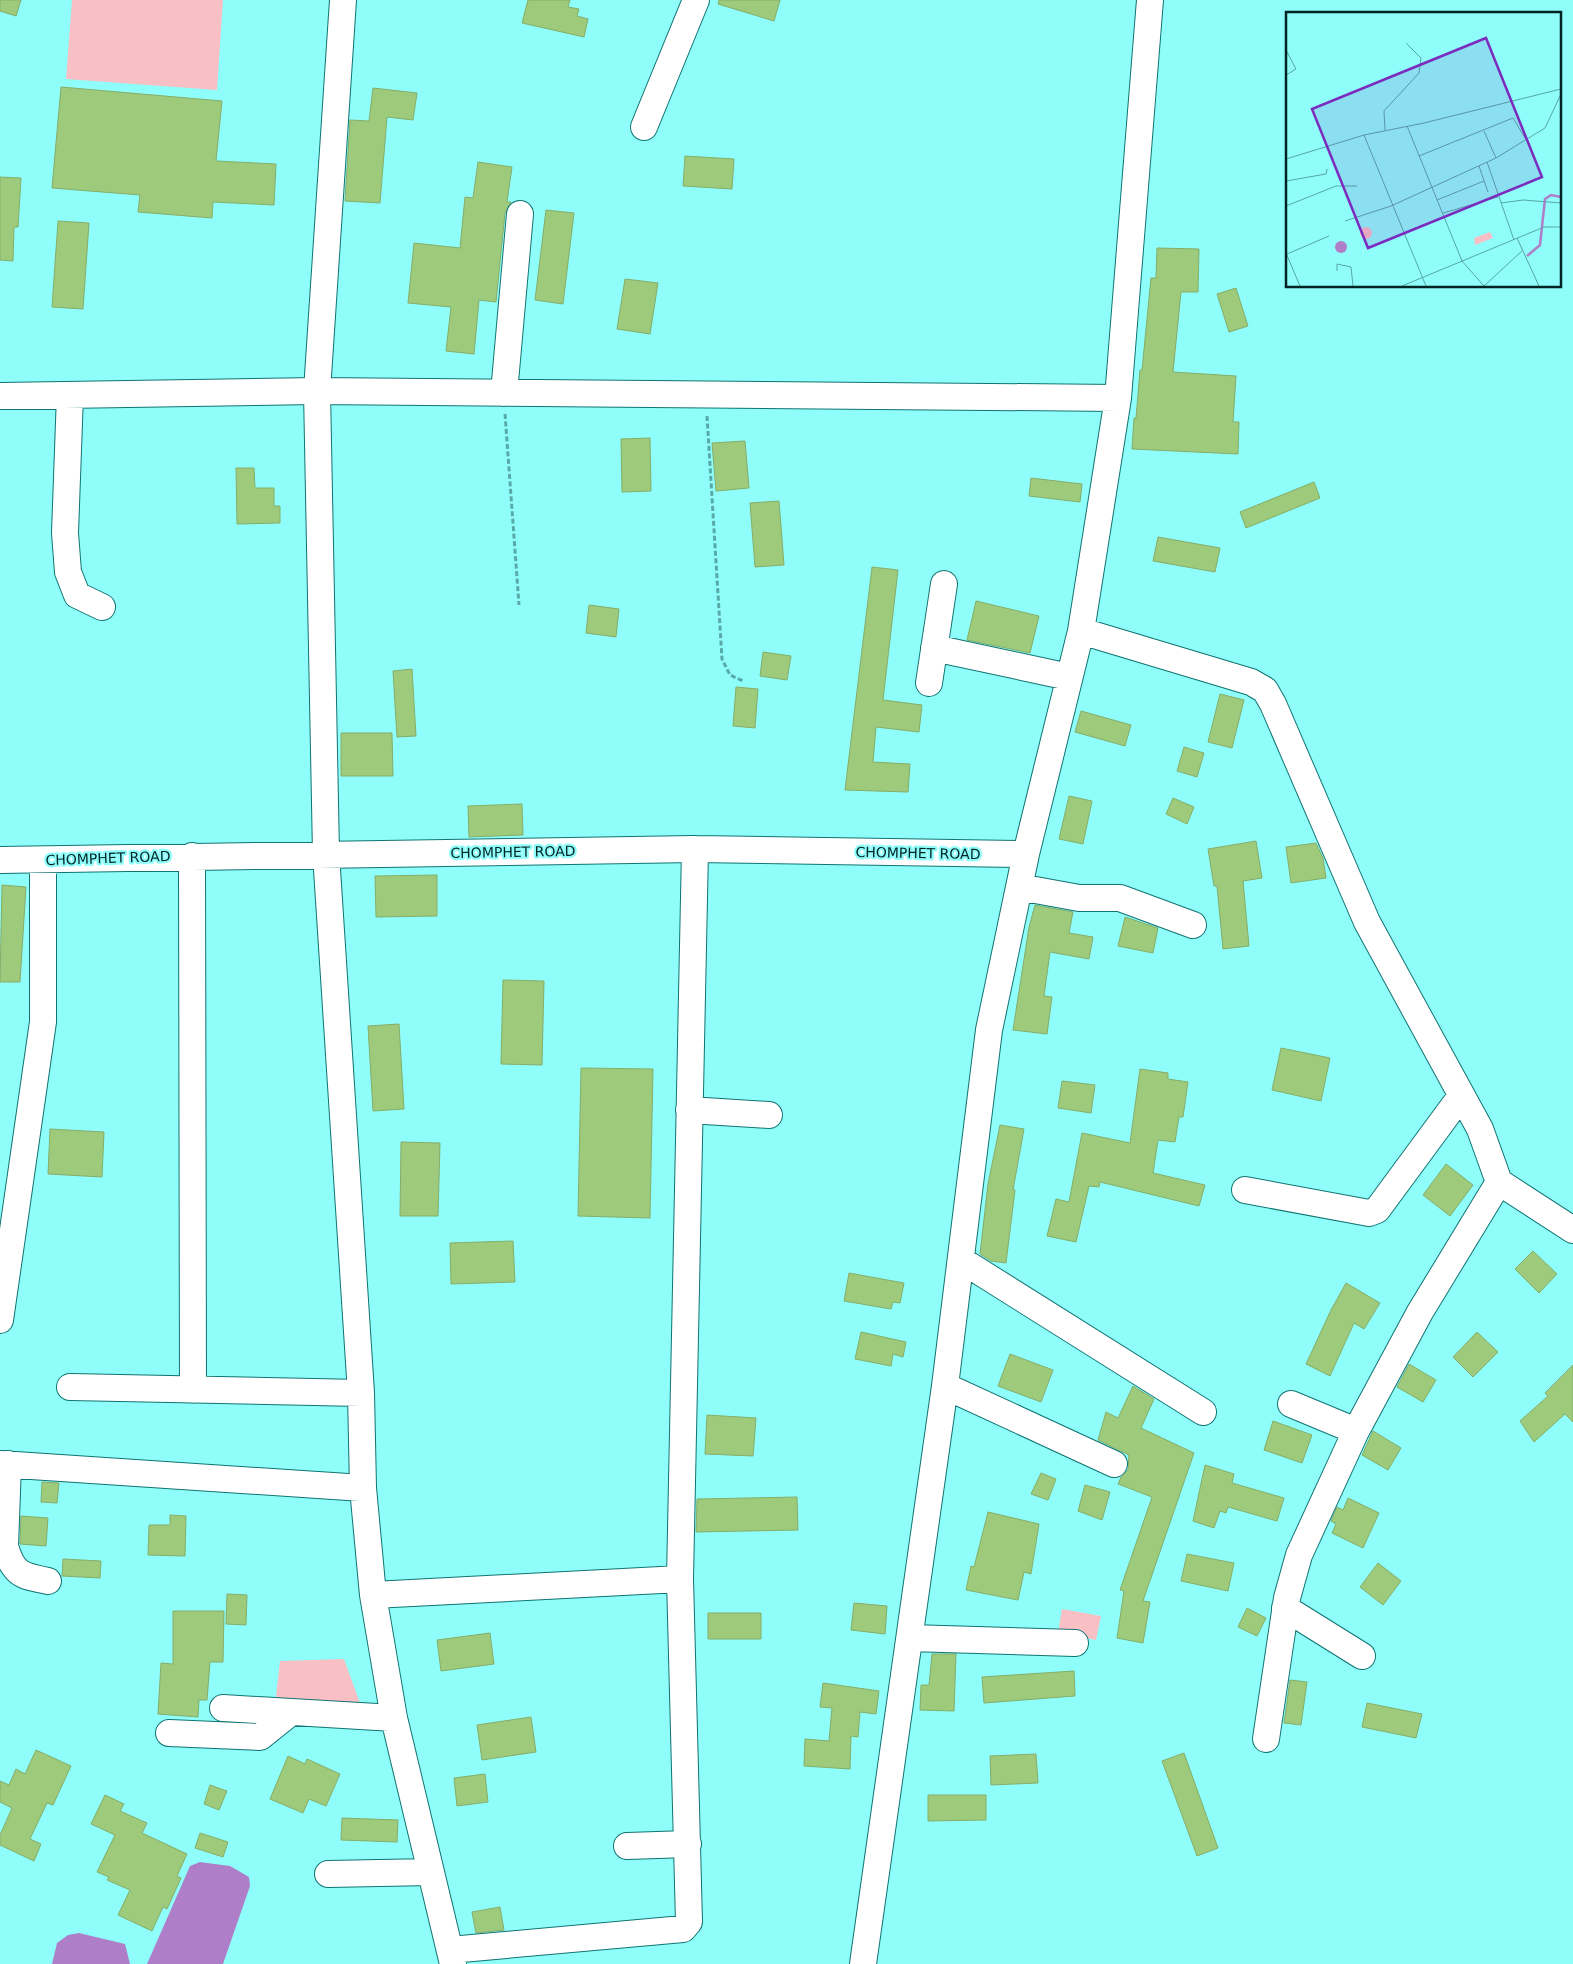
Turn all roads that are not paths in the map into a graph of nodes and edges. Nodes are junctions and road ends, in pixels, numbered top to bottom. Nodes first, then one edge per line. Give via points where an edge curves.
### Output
1 (343, 0) edge
2 (696, 0) edge
3 (1150, 0) edge
4 (644, 127) dead end
5 (520, 214) dead end
6 (318, 390) junction
7 (504, 394) junction
8 (70, 395) junction
9 (0, 396) edge
10 (1118, 398) junction
11 (944, 584) dead end
12 (102, 608) dead end
13 (1081, 631) junction
14 (934, 648) junction
15 (1070, 677) junction
16 (929, 683) dead end
17 (695, 849) junction
18 (326, 854) junction
19 (1026, 854) junction
20 (192, 856) junction
21 (0, 860) edge
22 (43, 860) junction
23 (1019, 887) junction
24 (1193, 924) dead end
25 (1461, 1096) junction
26 (689, 1110) junction
27 (769, 1115) dead end
28 (1498, 1182) junction
29 (1245, 1190) dead end
30 (1573, 1230) edge
31 (962, 1260) junction
32 (0, 1320) edge
33 (945, 1386) junction
34 (70, 1387) dead end
35 (193, 1390) junction
36 (361, 1394) junction
37 (1291, 1404) dead end
38 (1203, 1412) dead end
39 (1356, 1431) junction
40 (4, 1464) edge
41 (1114, 1464) dead end
42 (364, 1488) junction
43 (680, 1579) junction
44 (48, 1581) dead end
45 (373, 1595) junction
46 (1286, 1608) junction
47 (910, 1638) junction
48 (1075, 1644) dead end
49 (1362, 1656) dead end
50 (223, 1708) dead end
51 (290, 1712) junction
52 (394, 1718) junction
53 (169, 1733) dead end
54 (1266, 1739) dead end
55 (688, 1844) junction
56 (627, 1846) dead end
57 (431, 1872) junction
58 (328, 1874) dead end
59 (451, 1957) edge
60 (863, 1964) edge

1 - 6 street
2 - 4 street
3 - 10 street
5 - 7 street
6 - 7 street
6 - 8 street
6 - 18 street
7 - 10 street
8 - 9 street
8 - 12 street via 65,533 68,572 77,596
10 - 13 street
11 - 14 street
13 - 15 street
13 - 25 street via 1252,682 1265,690 1367,922
14 - 15 street
14 - 16 street
15 - 19 street
17 - 18 street, CHOMPHET ROAD
17 - 19 street, CHOMPHET ROAD
17 - 26 street
18 - 20 street, CHOMPHET ROAD
18 - 36 street
19 - 23 street
20 - 22 street, CHOMPHET ROAD
20 - 35 street
21 - 22 street, CHOMPHET ROAD
22 - 32 street via 43,1022
23 - 24 street via 1079,898 1120,898
23 - 31 street via 989,1030
25 - 28 street via 1480,1129
25 - 29 street via 1376,1210 1369,1213
26 - 27 street
26 - 43 street
28 - 30 street
28 - 39 street via 1420,1312
31 - 33 street
31 - 38 street
33 - 41 street
33 - 47 street
34 - 35 street
35 - 36 street
36 - 42 street
37 - 39 street
39 - 46 street via 1299,1555
40 - 42 street
40 - 44 street via 5,1546 8,1556 14,1570 26,1577
42 - 45 street
43 - 45 street
43 - 55 street
45 - 52 street
46 - 49 street
46 - 54 street
47 - 48 street
47 - 60 street
50 - 51 street
51 - 52 street
51 - 53 street via 260,1737
52 - 57 street
55 - 56 street
55 - 59 street via 689,1922 683,1929
57 - 58 street
57 - 59 street

